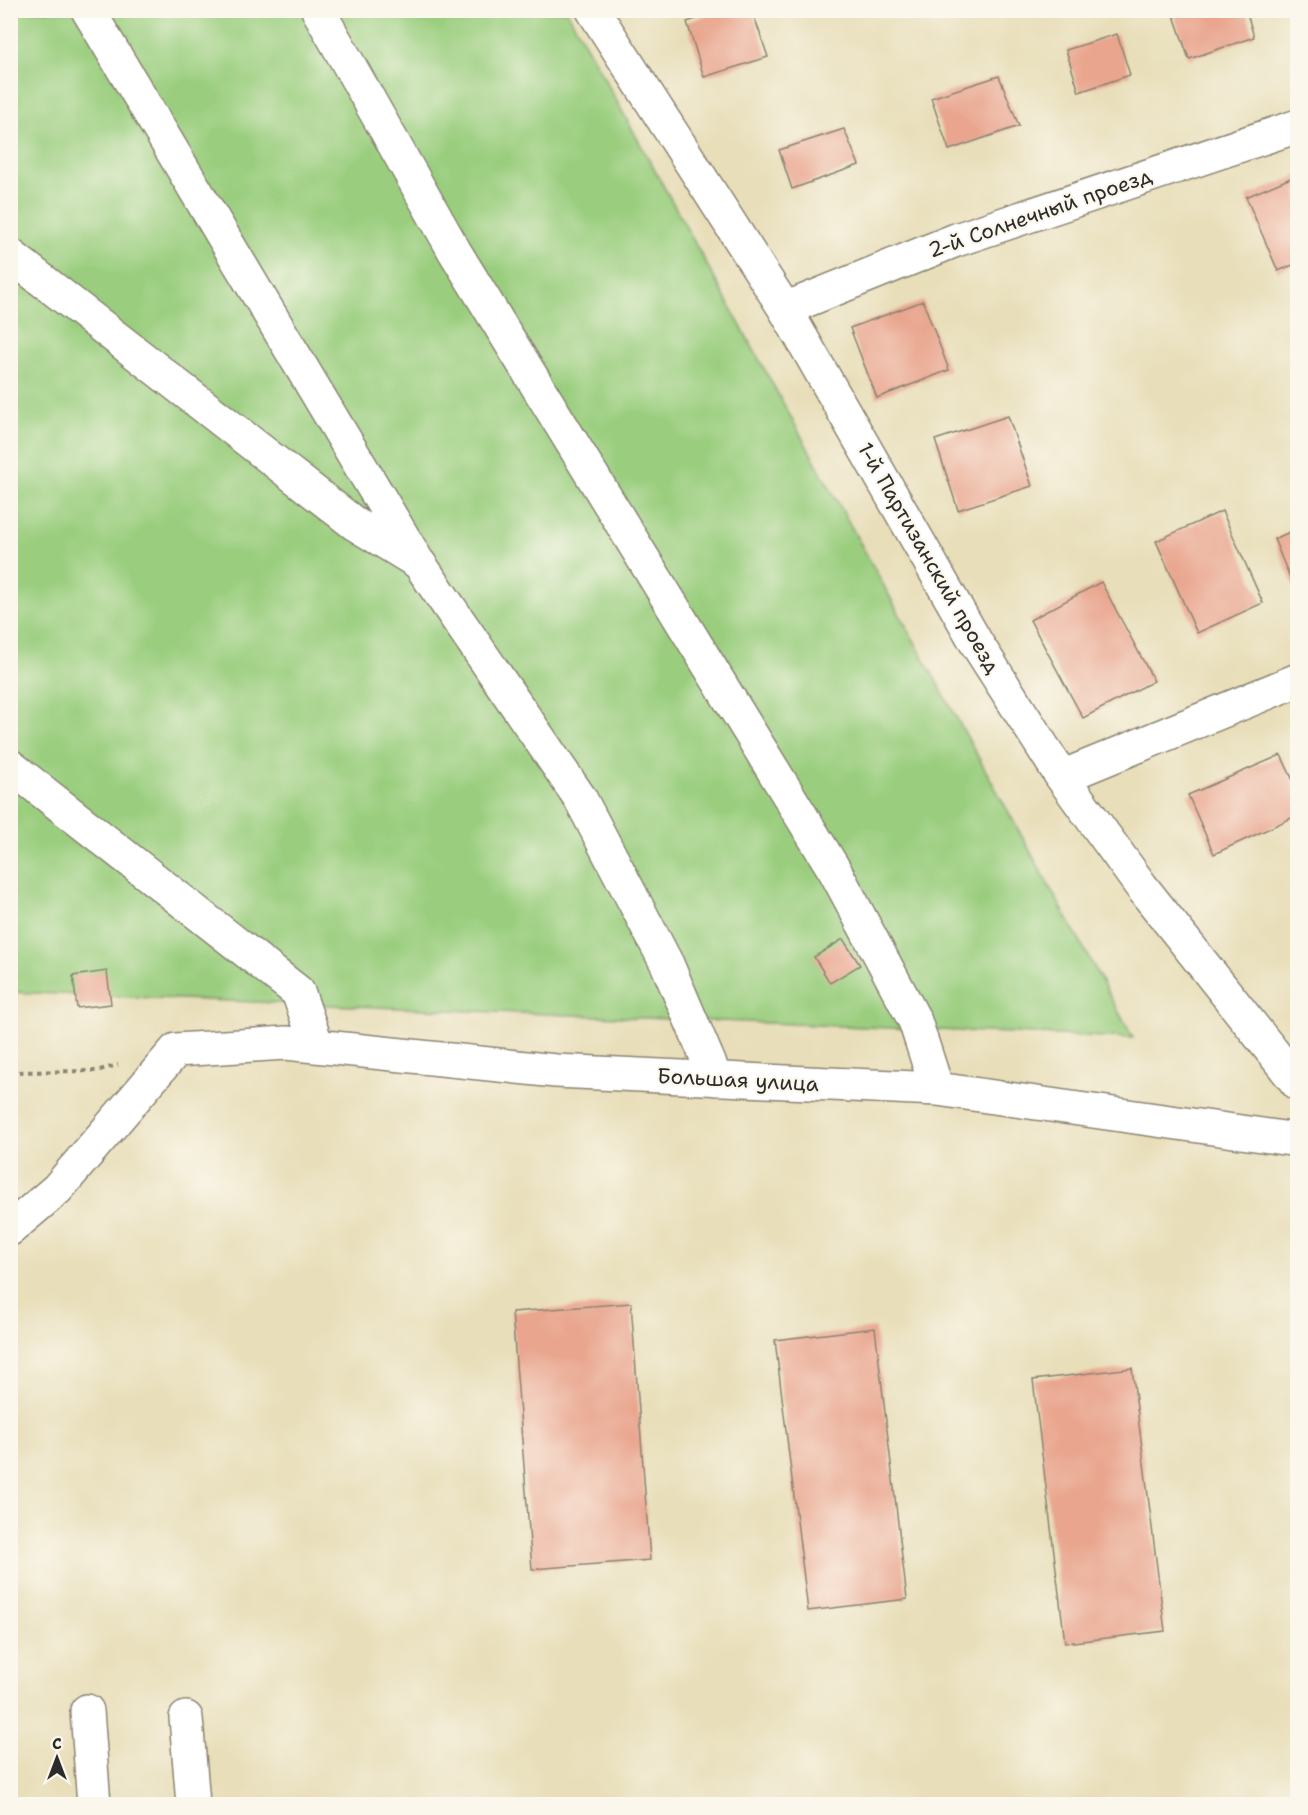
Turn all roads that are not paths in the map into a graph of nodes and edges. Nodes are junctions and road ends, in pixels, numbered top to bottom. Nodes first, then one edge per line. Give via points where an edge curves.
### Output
1 (88, 10) edge
2 (318, 10) edge
3 (593, 10) edge
4 (1298, 126) edge
5 (10, 255) edge
6 (785, 309) junction
7 (419, 563) junction
8 (1298, 680) edge
9 (10, 766) edge
10 (1062, 777) junction
11 (317, 1046) junction
12 (716, 1078) junction
13 (1298, 1084) edge
14 (937, 1089) junction
15 (1298, 1140) edge
16 (10, 1229) edge
17 (87, 1711) dead end
18 (186, 1719) dead end
19 (94, 1804) edge
20 (193, 1804) edge

1 - 7 street
2 - 14 street via 455,252 835,871 915,1021
3 - 6 street, 1-й Партизанский проезд
4 - 6 street, 2-й Солнечный проезд via 956,240
5 - 7 street via 355,524
6 - 10 street, 1-й Партизанский проезд via 977,644
7 - 12 street via 580,798 667,964
8 - 10 street
9 - 11 street via 298,992
10 - 13 street, 1-й Партизанский проезд via 1142,886
11 - 12 street, Большая улица via 555,1071
11 - 16 street, Большая улица via 286,1043 176,1050 57,1189
12 - 14 street, Большая улица
14 - 15 street, Большая улица
17 - 19 street
18 - 20 street

